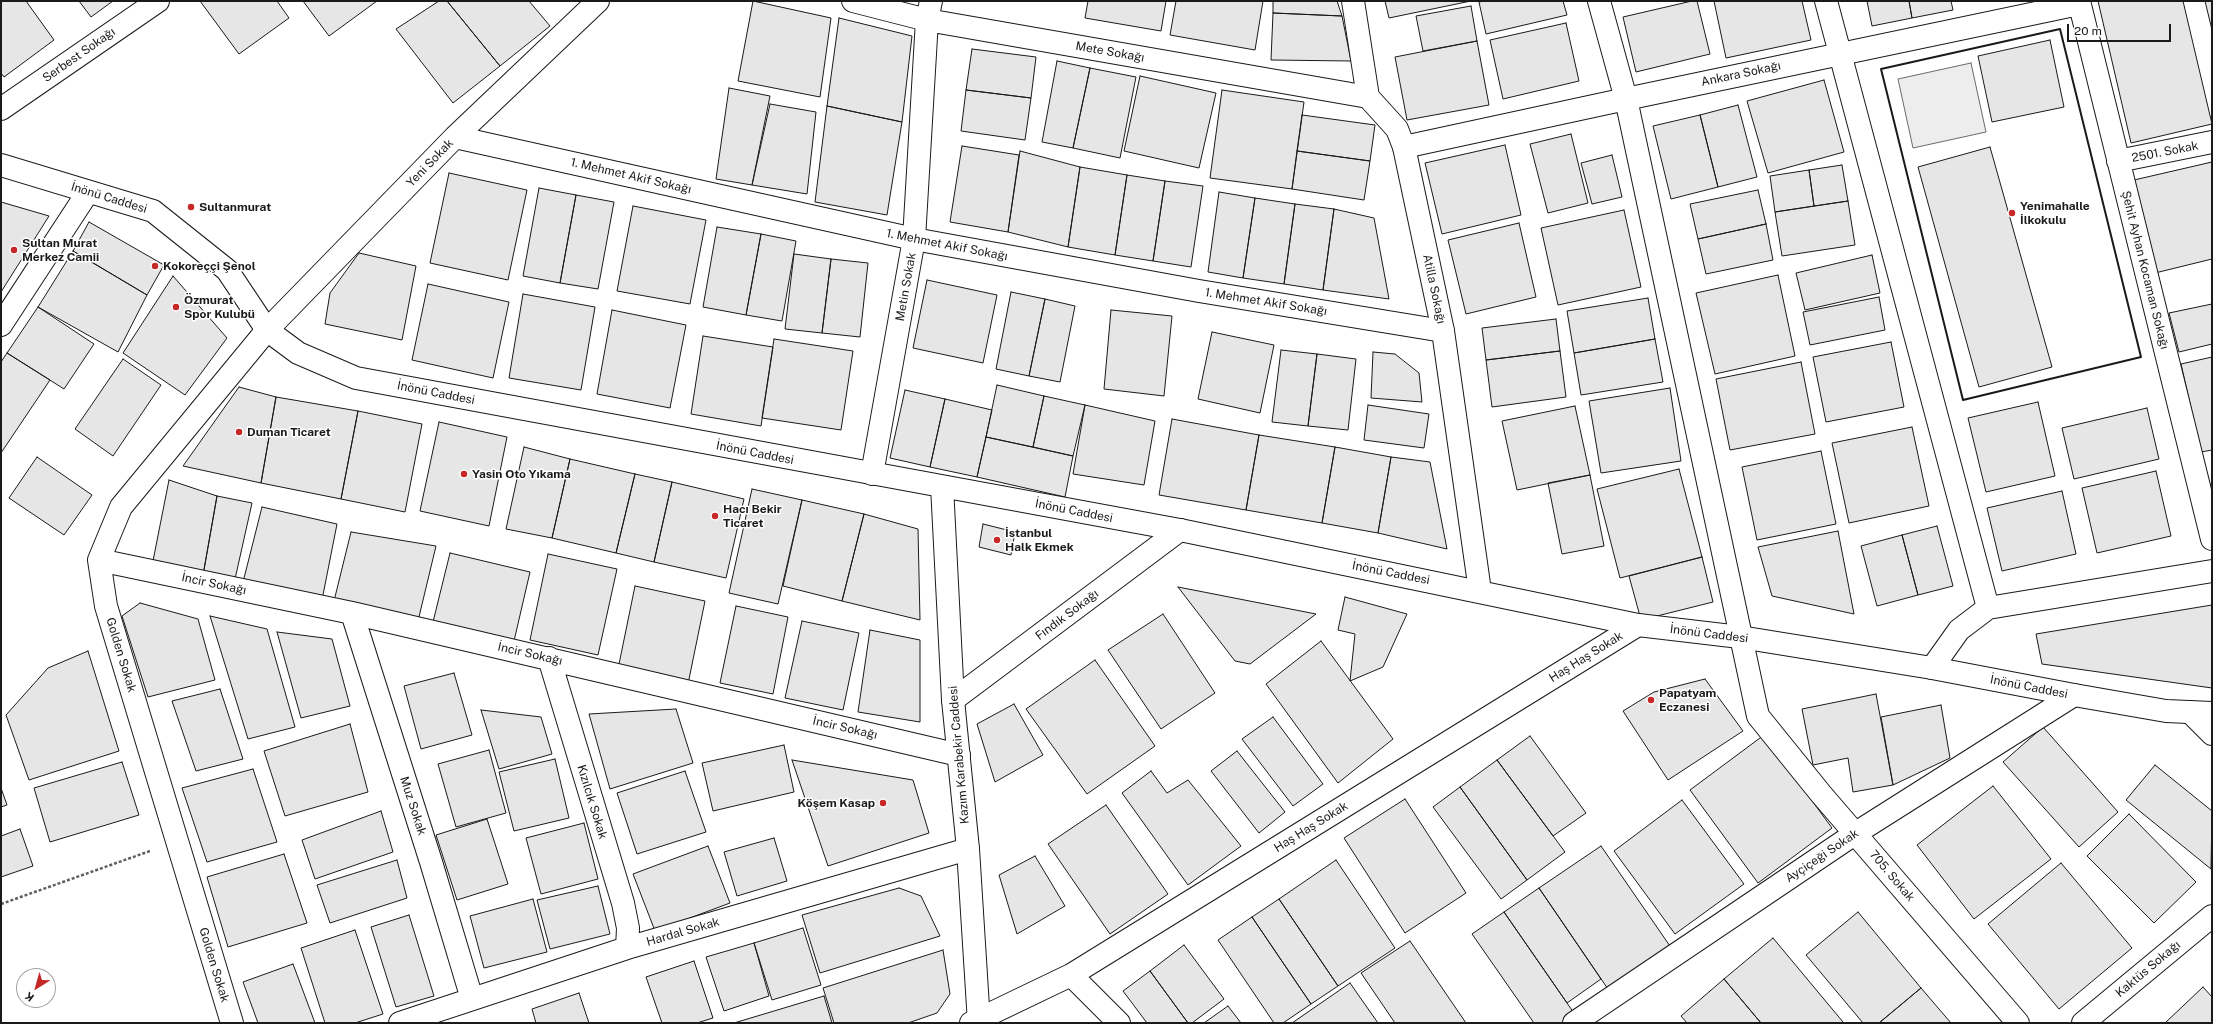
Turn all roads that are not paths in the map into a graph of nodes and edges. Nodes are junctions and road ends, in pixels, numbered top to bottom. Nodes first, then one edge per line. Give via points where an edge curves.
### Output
1 (158, 1) edge
2 (598, 1) edge
3 (852, 1) edge
4 (1353, 1) edge
5 (1599, 1) edge
6 (1826, 1) edge
7 (2079, 3) edge
8 (929, 11) edge
9 (1840, 53) junction
10 (1368, 96) junction
11 (1626, 99) junction
12 (1, 109) edge
13 (455, 137) junction
14 (2212, 142) edge
15 (1404, 148) junction
16 (2118, 161) junction
17 (1, 165) edge
18 (88, 192) junction
19 (914, 239) junction
20 (1, 325) edge
21 (267, 330) junction
22 (1443, 331) junction
23 (872, 474) junction
24 (942, 486) junction
25 (1180, 530) junction
26 (2212, 539) edge
27 (99, 560) junction
28 (2212, 571) edge
29 (1480, 591) junction
30 (1988, 608) junction
31 (352, 613) junction
32 (1638, 625) junction
33 (1740, 638) junction
34 (550, 658) junction
35 (1932, 668) junction
36 (2074, 696) junction
37 (953, 700) junction
38 (2190, 712) junction
39 (2212, 713) edge
40 (2212, 734) edge
41 (959, 755) junction
42 (1856, 833) junction
43 (968, 849) junction
44 (2212, 916) edge
45 (627, 948) junction
46 (1071, 975) junction
47 (472, 999) junction
48 (976, 1022) edge
49 (232, 1023) edge
50 (400, 1023) edge
51 (1119, 1023) edge
52 (1574, 1023) edge
53 (2018, 1023) edge
54 (2083, 1023) edge

1 - 12 street, Serbest Sokağı
2 - 13 street, Yeni Sokak
3 - 8 street, Mete Sokağı
4 - 10 street
5 - 11 street, 705. Sokak
6 - 9 street
7 - 9 street, Ankara Sokağı
7 - 16 street, Şehit Ayhan Kocaman Sokağı
8 - 10 street, Mete Sokağı
8 - 19 street, Metin Sokak
9 - 11 street, Ankara Sokağı
9 - 30 street
10 - 15 street, Atilla Sokağı via 1396,129
11 - 15 street, Ankara Sokağı
11 - 33 street, 705. Sokak
13 - 19 street, 1. Mehmet Akif Sokağı
13 - 21 street, Yeni Sokak
14 - 16 street, 2501. Sokak
15 - 22 street, Atilla Sokağı
16 - 26 street, Şehit Ayhan Kocaman Sokağı
17 - 18 street, İnönü Caddesi
18 - 20 street
18 - 21 street, İnönü Caddesi via 153,211 227,270
19 - 22 street, 1. Mehmet Akif Sokağı via 1199,291
19 - 23 street, Metin Sokak
21 - 23 street, İnönü Caddesi via 298,353 356,378
21 - 27 street via 121,507
22 - 29 street, Atilla Sokağı
23 - 24 street, İnönü Caddesi
24 - 25 street, İnönü Caddesi
24 - 37 street, Kazım Karabekir Caddesi
25 - 29 street, İnönü Caddesi
25 - 37 street, Fındık Sokağı
27 - 31 street, İncir Sokağı
27 - 49 street, Golden Sokak via 106,606
28 - 30 street
29 - 32 street, İnönü Caddesi
30 - 35 street via 1959,630
31 - 34 street, İncir Sokağı
31 - 47 street, Muz Sokak
32 - 33 street, İnönü Caddesi
32 - 46 street, Haş Haş Sokak
33 - 35 street, İnönü Caddesi
33 - 42 street, 705. Sokak via 1758,716
34 - 41 street, İncir Sokağı
34 - 45 street, Kızılcık Sokak via 623,903 628,928
35 - 36 street, İnönü Caddesi
36 - 38 street, İnönü Caddesi via 2166,711
36 - 42 street, Ayçiçeği Sokak
37 - 41 street, Kazım Karabekir Caddesi
38 - 39 street, İnönü Caddesi
38 - 40 street
41 - 43 street, Kazım Karabekir Caddesi
42 - 52 street, Ayçiçeği Sokak
42 - 53 street, 705. Sokak
43 - 45 street, Hardal Sokak
43 - 48 street, Kazım Karabekir Caddesi
44 - 54 street, Kaktüs Sokağı
45 - 47 street, Hardal Sokak
46 - 48 street, Haş Haş Sokak
46 - 51 street
47 - 50 street, Hardal Sokak

